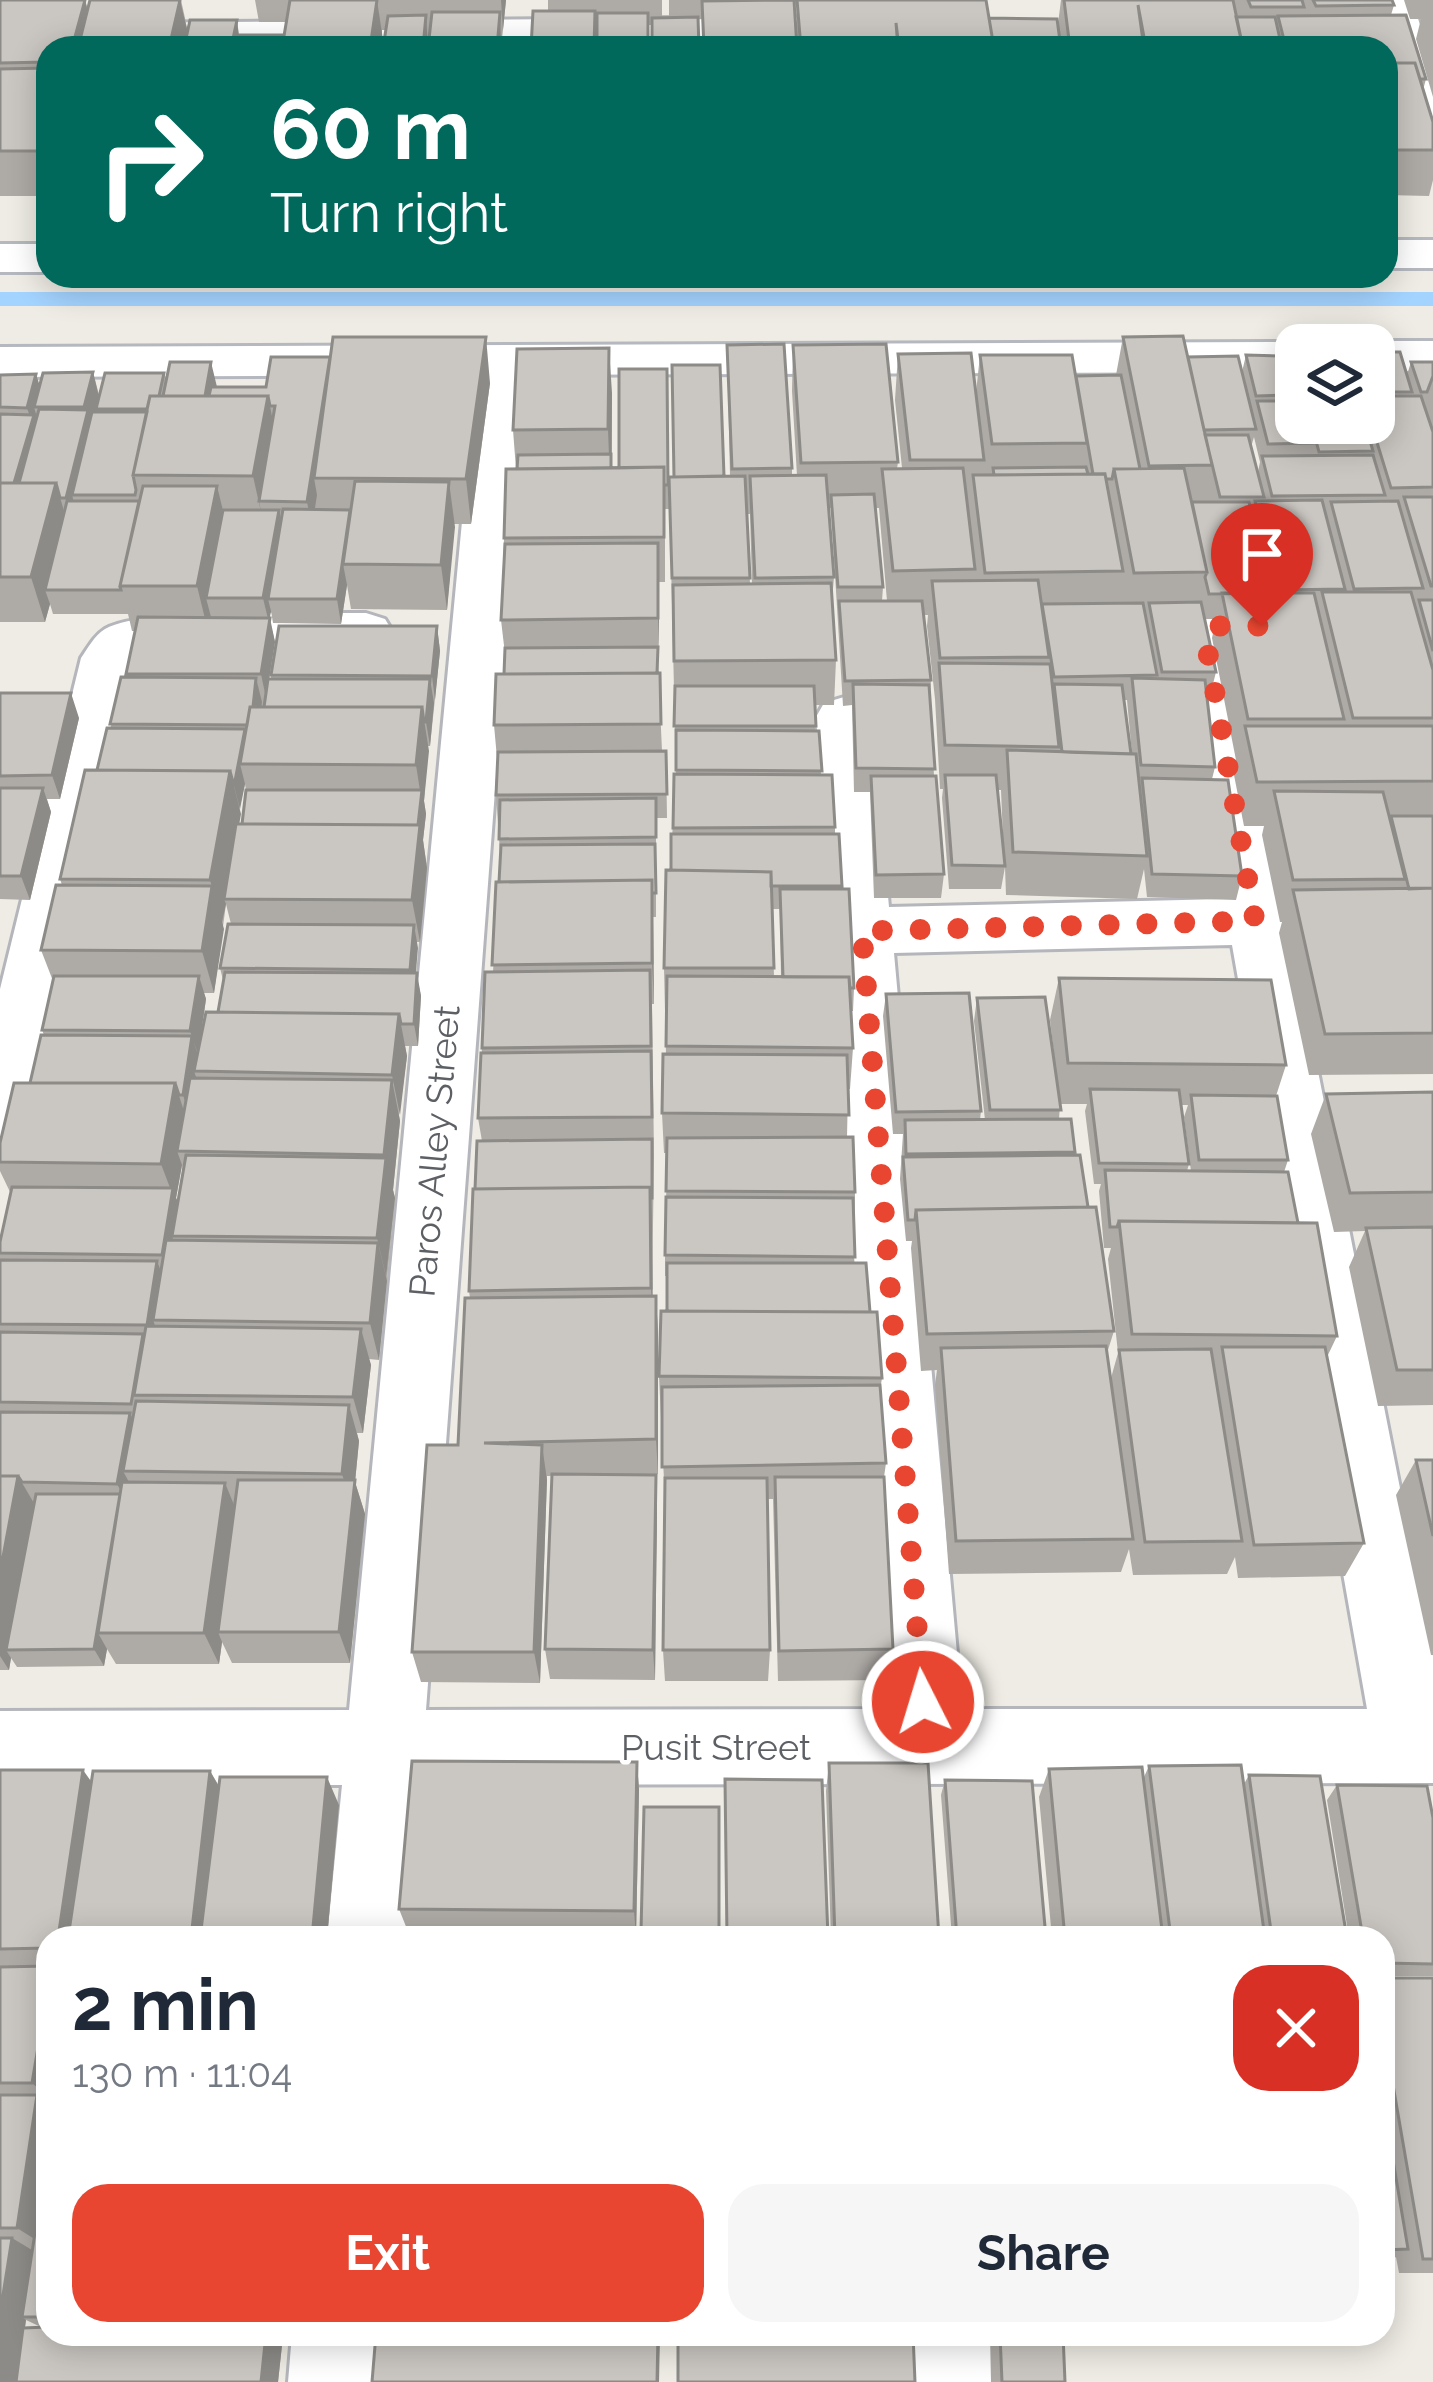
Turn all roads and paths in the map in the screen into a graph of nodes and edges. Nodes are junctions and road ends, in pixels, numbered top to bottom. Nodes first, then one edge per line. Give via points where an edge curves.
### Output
1 (246, 16) edge
2 (818, 20) edge
3 (1409, 23) edge
4 (515, 26) edge
5 (1356, 34) edge
6 (0, 37) edge
7 (1433, 133) edge
8 (1398, 254) edge
9 (1433, 254) edge
10 (0, 258) edge
11 (36, 258) edge
12 (1395, 356) edge
13 (1433, 356) edge
14 (1275, 357) edge
15 (0, 362) edge
16 (502, 364) junction
17 (1433, 622) edge
18 (478, 631) junction
19 (844, 717) dead end
20 (1255, 921) junction
21 (862, 931) junction
22 (18, 966) edge
23 (0, 1121) edge
24 (1423, 1746) edge
25 (383, 1747) junction
26 (0, 1748) edge
27 (927, 1748) junction
28 (369, 1926) edge
29 (336, 2346) edge
30 (950, 2346) edge
31 (333, 2382) edge
32 (950, 2382) edge

1 - 4 street
1 - 6 street
2 - 4 street
3 - 5 street
3 - 7 street
8 - 9 street
10 - 11 street
12 - 13 street
14 - 16 street
15 - 16 street
16 - 18 street, Paros Alley Street
17 - 20 street via 1209,629
18 - 22 street via 184,633 121,644 109,658
18 - 25 street, Paros Alley Street
19 - 21 street
20 - 21 street
20 - 24 street
21 - 27 street
22 - 23 street
24 - 27 street, Pusit Street
25 - 26 street, Pusit Street
25 - 27 street, Pusit Street
25 - 28 street, Paros Alley Street
29 - 31 street
30 - 32 street

